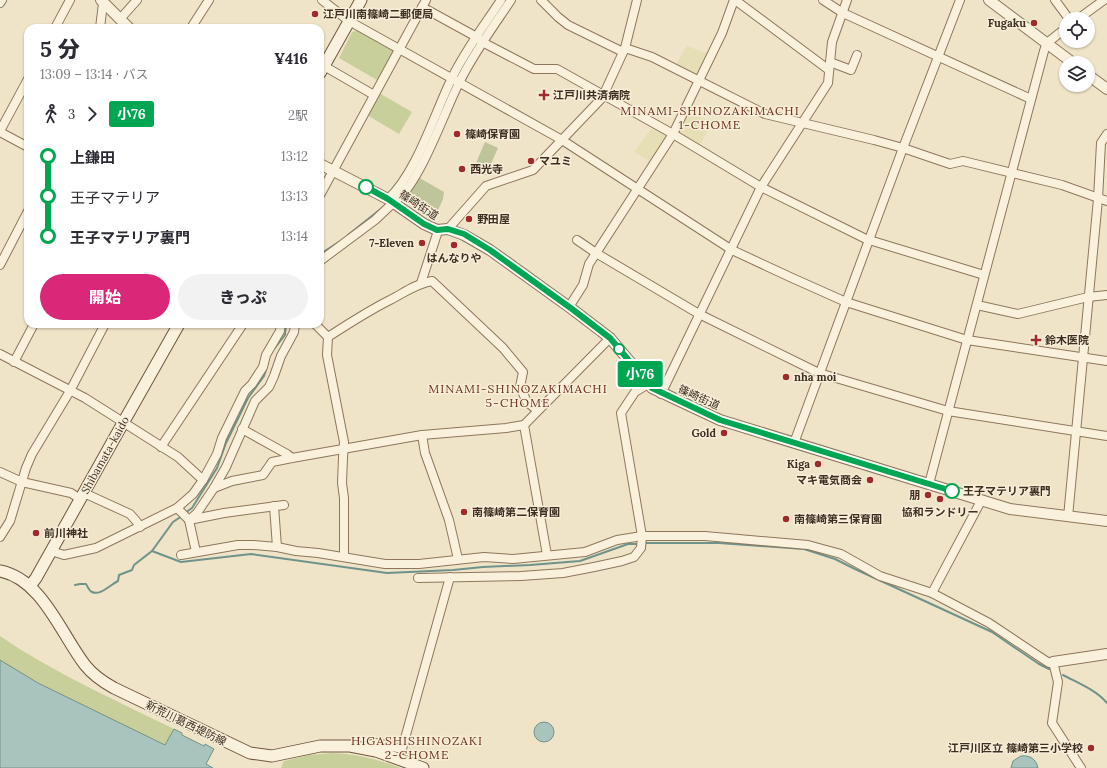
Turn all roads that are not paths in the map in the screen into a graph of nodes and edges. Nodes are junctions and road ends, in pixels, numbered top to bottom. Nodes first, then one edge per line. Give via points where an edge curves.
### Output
1 (2, 0) edge
2 (70, 0) edge
3 (137, 0) edge
4 (209, 0) edge
5 (322, 0) edge
6 (361, 0) edge
7 (501, 0) edge
8 (511, 0) edge
9 (541, 0) edge
10 (637, 0) edge
11 (735, 0) edge
12 (823, 0) edge
13 (847, 0) edge
14 (960, 0) edge
15 (989, 0) edge
16 (1054, 0) edge
17 (1104, 0) edge
18 (102, 1) edge
19 (0, 3) edge
20 (424, 3) edge
21 (1063, 12) edge
22 (1088, 12) edge
23 (843, 13) junction
24 (120, 19) junction
25 (349, 21) junction
26 (57, 24) edge
27 (100, 24) edge
28 (125, 24) edge
29 (194, 24) edge
30 (1059, 34) edge
31 (480, 39) junction
32 (1047, 43) junction
33 (399, 49) junction
34 (624, 50) junction
35 (857, 55) dead end
36 (938, 56) junction
37 (1064, 56) edge
38 (324, 66) edge
39 (829, 66) junction
40 (324, 71) edge
41 (1095, 80) edge
42 (455, 81) junction
43 (700, 81) junction
44 (24, 86) edge
45 (1107, 89) edge
46 (374, 95) junction
47 (604, 96) junction
48 (1031, 99) junction
49 (801, 123) junction
50 (0, 132) edge
51 (673, 134) junction
52 (1107, 134) edge
53 (562, 140) junction
54 (24, 145) edge
55 (903, 148) junction
56 (324, 166) edge
57 (333, 171) junction
58 (1011, 174) junction
59 (761, 187) junction
60 (324, 188) edge
61 (638, 190) junction
62 (1098, 199) junction
63 (390, 201) junction
64 (1107, 202) edge
65 (24, 219) edge
66 (448, 229) junction
67 (437, 230) junction
68 (577, 240) dead end
69 (869, 240) junction
70 (732, 250) junction
71 (596, 253) junction
72 (324, 258) edge
73 (0, 265) edge
74 (984, 275) junction
75 (421, 283) junction
76 (1107, 295) edge
77 (1088, 297) junction
78 (846, 302) junction
79 (977, 305) junction
80 (569, 307) junction
81 (699, 314) junction
82 (32, 328) edge
83 (103, 328) edge
84 (178, 328) edge
85 (240, 328) edge
86 (280, 328) edge
87 (294, 328) edge
88 (319, 328) edge
89 (328, 337) junction
90 (610, 338) junction
91 (968, 340) junction
92 (0, 354) edge
93 (1083, 358) junction
94 (14, 362) junction
95 (1107, 362) edge
96 (820, 373) junction
97 (648, 384) junction
98 (70, 391) junction
99 (661, 394) junction
100 (537, 410) junction
101 (948, 411) junction
102 (122, 423) junction
103 (524, 425) junction
104 (242, 429) junction
105 (1075, 432) junction
106 (422, 435) junction
107 (1107, 436) edge
108 (794, 443) junction
109 (161, 447) junction
110 (344, 448) junction
111 (292, 458) junction
112 (0, 472) edge
113 (203, 480) junction
114 (22, 482) junction
115 (929, 484) junction
116 (214, 488) junction
117 (82, 496) junction
118 (981, 501) junction
119 (284, 505) dead end
120 (274, 506) junction
121 (177, 508) junction
122 (1068, 517) junction
123 (189, 520) junction
124 (1107, 521) edge
125 (140, 527) junction
126 (642, 536) junction
127 (0, 537) edge
128 (277, 547) junction
129 (51, 551) junction
130 (196, 552) junction
131 (547, 554) junction
132 (181, 555) dead end
133 (344, 557) junction
134 (458, 559) junction
135 (0, 571) edge
136 (450, 577) junction
137 (418, 578) dead end
138 (30, 586) junction
139 (932, 593) junction
140 (1107, 654) edge
141 (1053, 662) junction
142 (364, 747) junction
143 (423, 768) edge
144 (1081, 768) edge

1 - 19 street
2 - 26 street
3 - 24 street
4 - 29 street
5 - 25 street
6 - 25 main road
7 - 31 street
8 - 31 street
9 - 34 street via 568,24
10 - 34 street
11 - 39 street
11 - 43 street
12 - 23 street
13 - 23 street
14 - 36 street
15 - 32 street
16 - 21 street
17 - 22 street
18 - 24 street
18 - 27 street
20 - 31 street
20 - 33 street
23 - 36 street
23 - 39 street via 832,42
24 - 28 street
25 - 33 street
25 - 38 main road
30 - 32 street
31 - 42 street
31 - 47 street via 534,68 557,69
32 - 37 street
32 - 48 street
33 - 42 street
33 - 46 street
34 - 43 street via 652,57
34 - 47 street
35 - 39 street via 851,70
36 - 48 street
36 - 55 street
39 - 49 street via 828,82
40 - 46 street
41 - 45 street
42 - 53 street
42 - 63 street via 416,176 400,198
43 - 49 street via 765,114
43 - 51 street
44 - 50 street
46 - 57 street
47 - 51 street
47 - 53 street
48 - 58 street
49 - 55 street
49 - 59 street
50 - 54 street
51 - 59 street
51 - 61 street
52 - 62 street via 1101,142
53 - 61 street
53 - 66 street via 533,170 486,186
55 - 58 street via 950,164 963,161
55 - 69 street
56 - 57 street, 篠崎街道
57 - 60 street
57 - 63 street, 篠崎街道
58 - 62 street via 1062,185
58 - 74 street
59 - 69 street
59 - 70 street
61 - 70 street
61 - 71 street
62 - 64 street
62 - 77 street
63 - 67 street, 篠崎街道
63 - 72 street via 369,224
65 - 73 street
66 - 67 street, 篠崎街道
66 - 80 street, 篠崎街道 via 464,234 490,250
67 - 75 street
68 - 71 street
69 - 74 street
69 - 78 street
70 - 78 street
70 - 81 street
71 - 80 street via 589,264 583,285
71 - 81 street
74 - 79 street
75 - 89 street
75 - 100 street via 432,281 503,348 523,372 520,387 527,402
76 - 77 street
77 - 79 street via 1018,314
77 - 93 street
78 - 91 street
78 - 96 street
79 - 91 street
80 - 90 street, 篠崎街道
81 - 96 street
81 - 99 street
82 - 94 street
83 - 98 street
84 - 102 main road, Shibamata-kaido
85 - 109 street
86 - 113 street via 266,355 263,367 245,391
87 - 104 street via 280,356 269,387 255,401
88 - 89 street
89 - 110 street via 326,355
90 - 97 street, 篠崎街道
90 - 100 street
91 - 93 street
91 - 101 street
92 - 94 street
93 - 95 street
93 - 105 street
94 - 98 street
96 - 101 street
96 - 108 street
97 - 99 street, 篠崎街道
97 - 126 street via 635,392 621,413
98 - 102 street
98 - 114 street via 32,454
99 - 108 street, 篠崎街道 via 720,420
100 - 103 street
101 - 105 street
101 - 115 street
102 - 109 street
102 - 117 main road, Shibamata-kaido
103 - 106 street
103 - 131 street
104 - 111 street
104 - 116 street
105 - 107 street
105 - 122 street
106 - 110 street
106 - 134 street via 425,453 449,520
108 - 115 street, 篠崎街道
109 - 113 street via 178,457
110 - 111 street
110 - 133 street
111 - 116 street via 272,462 263,475 232,481
112 - 114 street
113 - 121 street via 193,494
114 - 117 street
114 - 127 street via 10,521
115 - 118 street, 篠崎街道
116 - 123 street
117 - 125 street via 94,498 130,514
117 - 129 main road, Shibamata-kaido
118 - 122 street, 篠崎街道 via 1010,509
118 - 139 street
119 - 120 street
120 - 123 street
120 - 128 street
121 - 123 street
121 - 125 street
122 - 124 street, 篠崎街道
123 - 130 street
125 - 129 street via 96,548 64,555
126 - 131 street via 617,540 585,552
126 - 136 street via 641,548 634,556 594,567 563,573 520,576
126 - 139 street via 705,536 808,545 841,554 880,576
128 - 130 street via 238,545
128 - 133 street
129 - 138 main road, Shibamata-kaido
130 - 132 street
131 - 134 street via 513,559
133 - 134 street via 384,564 419,564
135 - 138 main road, 新荒川葛西堤防線
136 - 137 street
136 - 142 street via 402,749 375,743
138 - 142 main road, 新荒川葛西堤防線 via 39,595 85,665 99,679 114,688 250,753 272,756 328,745
139 - 141 street via 989,623 1049,663
140 - 141 street
141 - 144 street via 1058,682 1052,723
142 - 143 main road, 新荒川葛西堤防線

